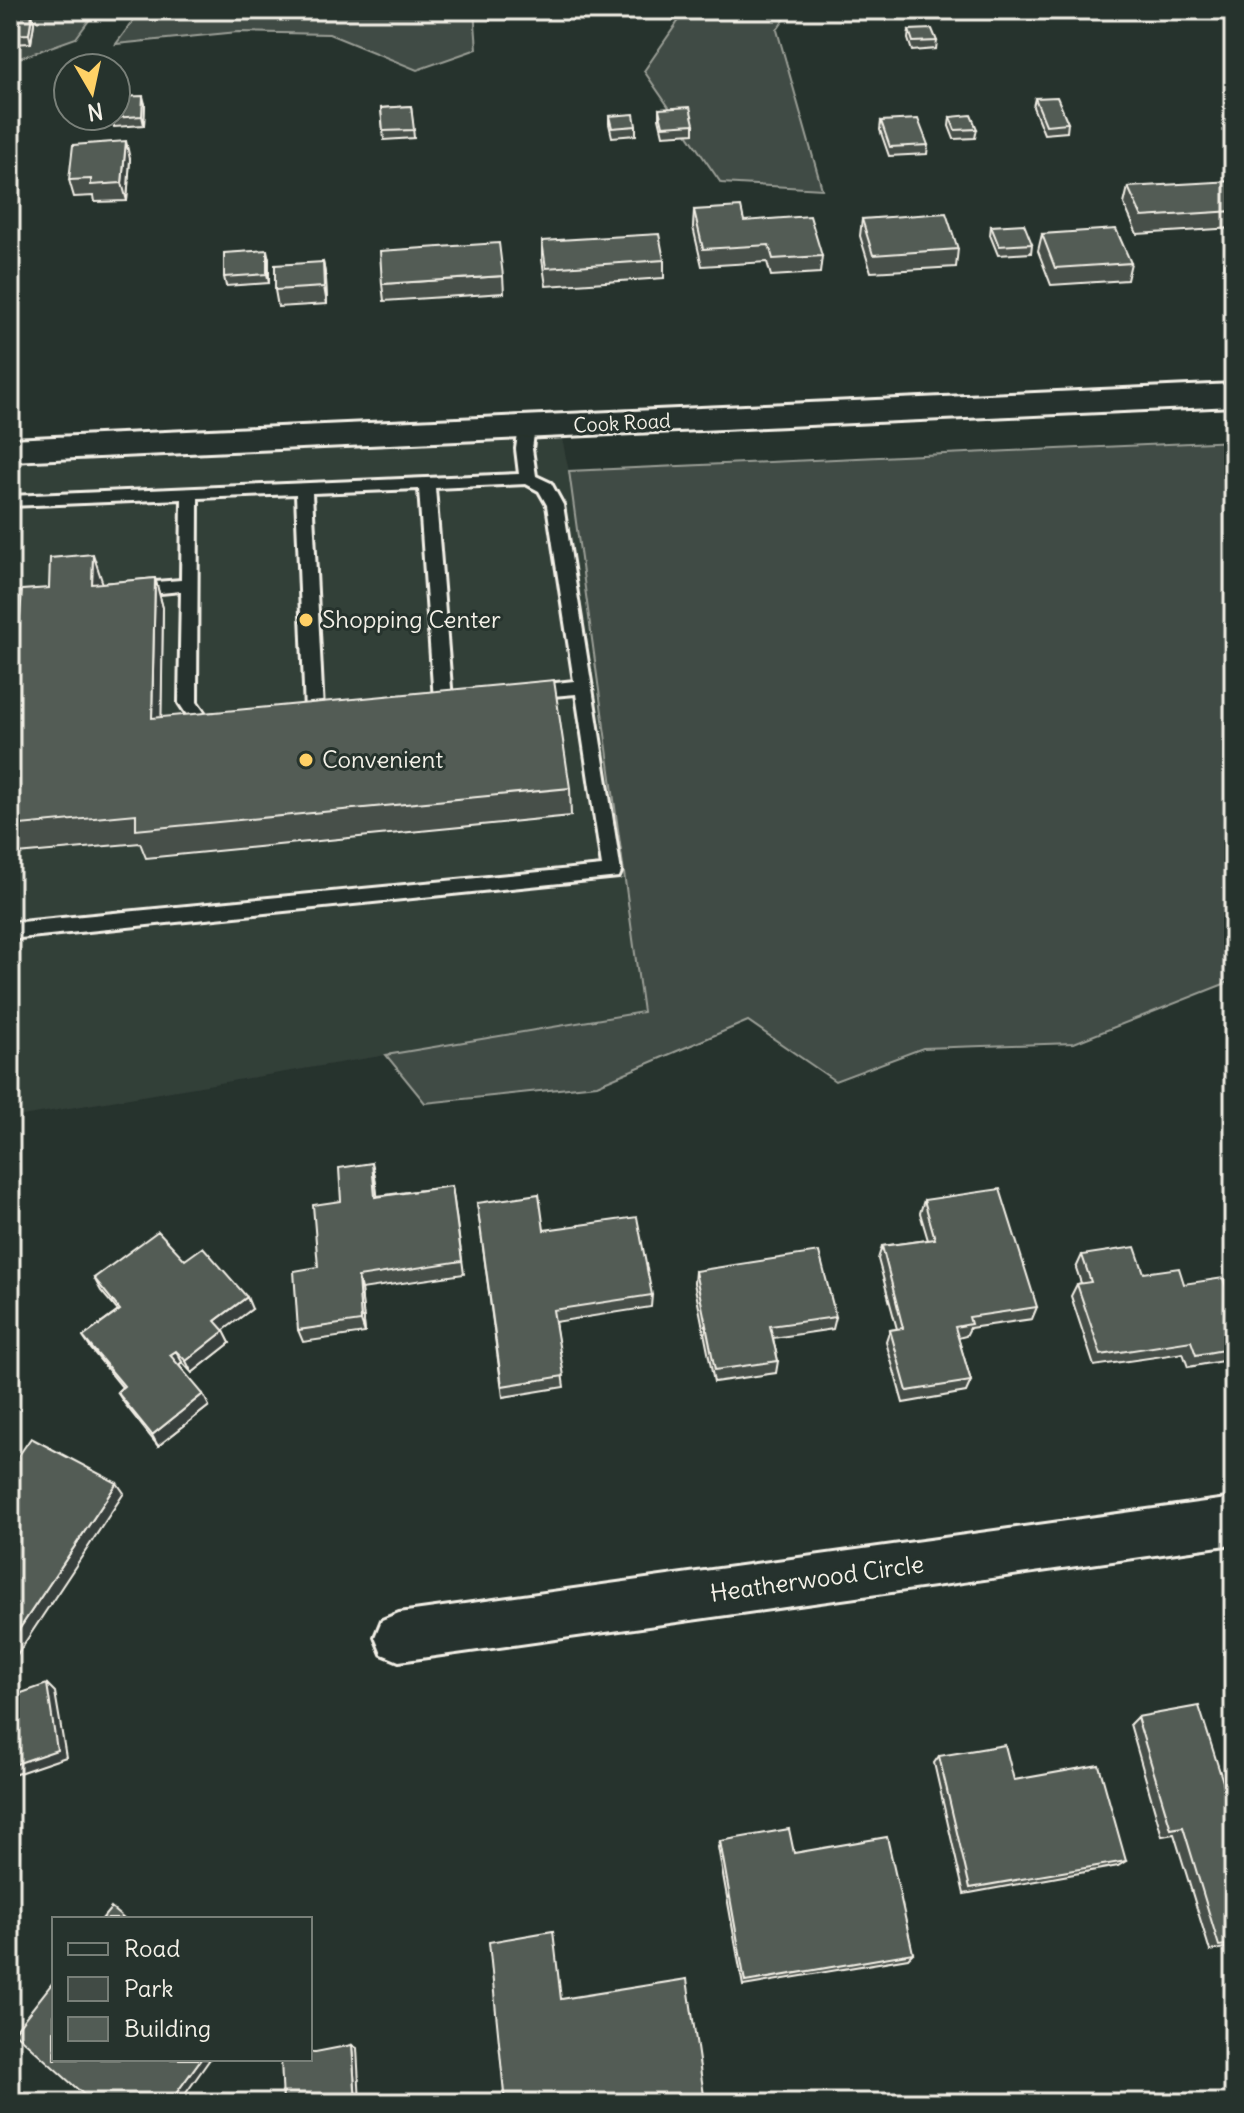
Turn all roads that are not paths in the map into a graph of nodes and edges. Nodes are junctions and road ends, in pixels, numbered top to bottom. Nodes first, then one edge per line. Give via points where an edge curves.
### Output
1 (1234, 395) edge
2 (527, 427) junction
3 (10, 450) edge
4 (528, 479) junction
5 (427, 485) junction
6 (304, 490) junction
7 (190, 494) junction
8 (10, 501) edge
9 (189, 585) junction
10 (117, 591) edge
11 (61, 596) edge
12 (10, 600) edge
13 (582, 687) junction
14 (505, 695) edge
15 (443, 700) edge
16 (314, 711) edge
17 (230, 719) edge
18 (10, 931) edge
19 (1234, 1521) edge
20 (399, 1637) dead end

1 - 2 street, Cook Road
2 - 3 street, Cook Road
2 - 4 lane
4 - 5 lane
4 - 13 lane via 545,487 555,505
5 - 6 lane
5 - 15 lane
6 - 7 lane
6 - 16 lane
7 - 8 lane
7 - 9 lane
9 - 10 lane
9 - 17 lane via 188,703 201,722
11 - 12 lane
13 - 14 lane
13 - 18 lane via 612,872
19 - 20 street, Heatherwood Circle

